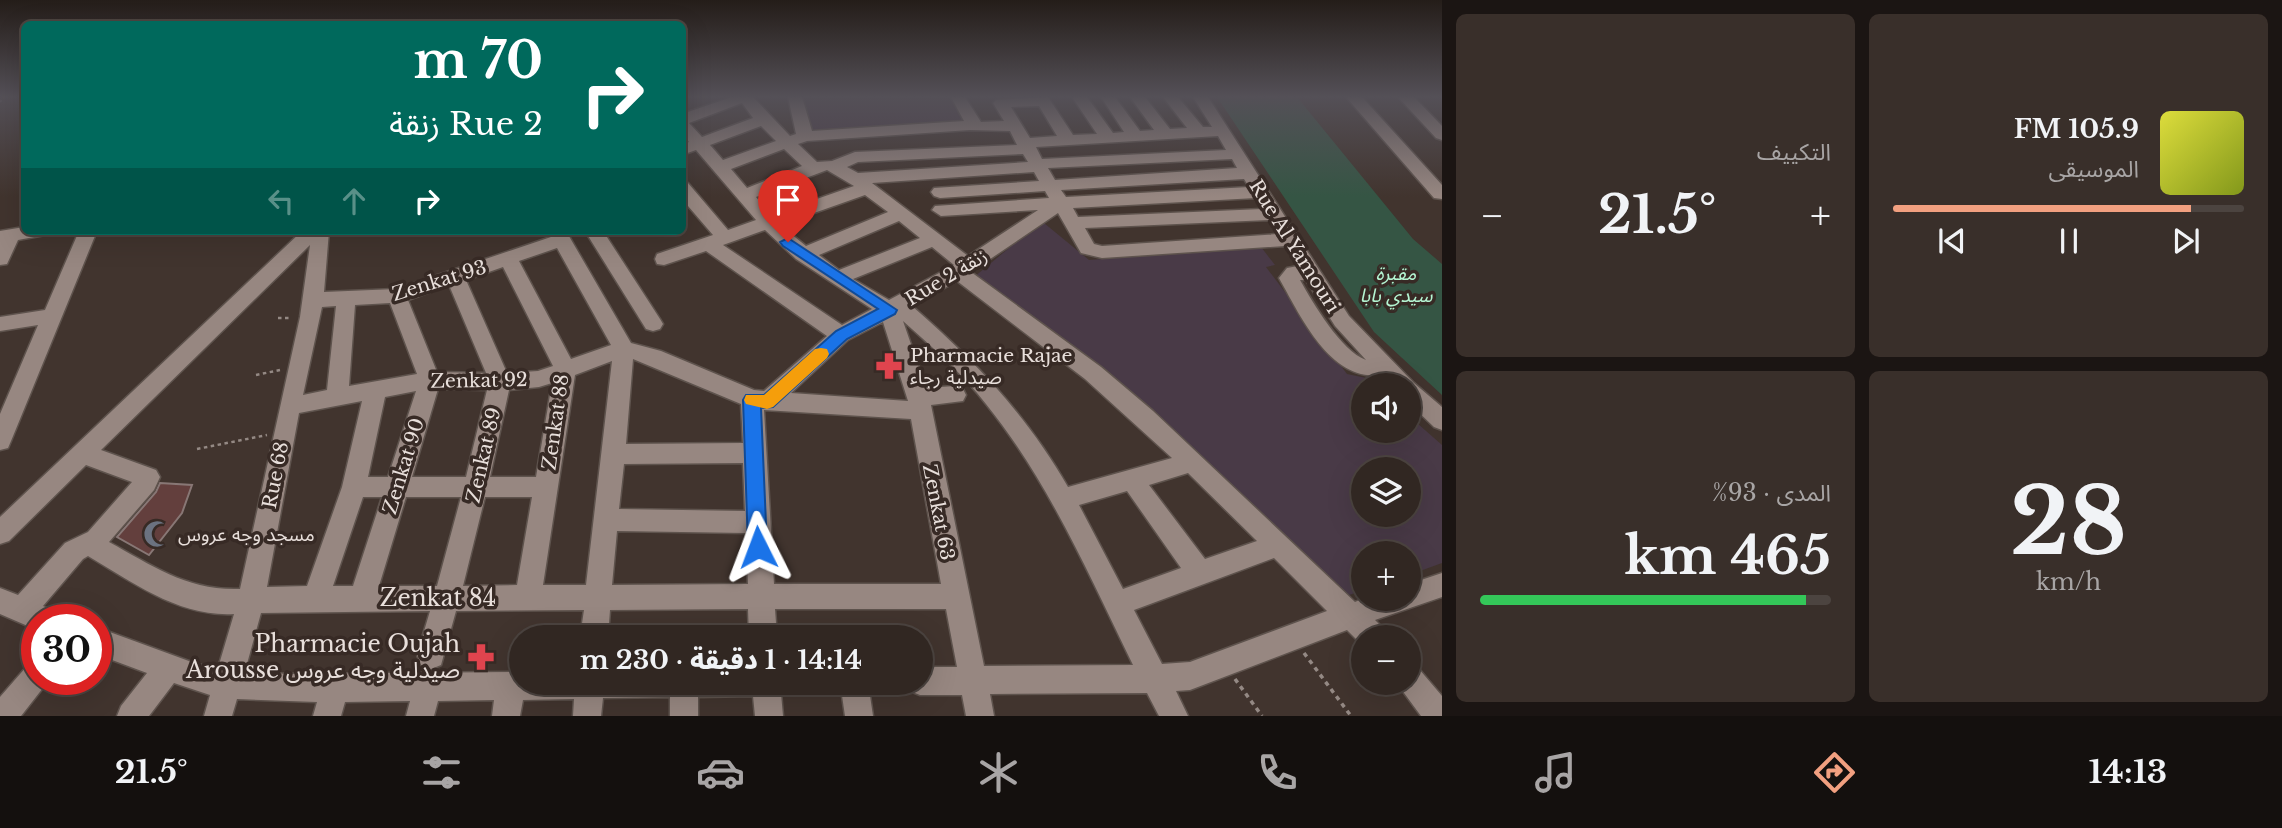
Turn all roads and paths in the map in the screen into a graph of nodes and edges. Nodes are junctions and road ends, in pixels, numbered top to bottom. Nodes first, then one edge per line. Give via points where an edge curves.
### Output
1 (735, 130) edge
2 (782, 130) edge
3 (797, 130) edge
4 (905, 130) edge
5 (1017, 130) edge
6 (1062, 130) edge
7 (1103, 130) edge
8 (1132, 130) edge
9 (1162, 130) edge
10 (1384, 130) edge
11 (1223, 131) joint
12 (1198, 132) joint
13 (1165, 134) junction
14 (1135, 135) junction
15 (1108, 137) junction
16 (797, 139) junction
17 (1068, 140) junction
18 (691, 147) edge
19 (1238, 154) junction
20 (1031, 156) junction
21 (840, 163) junction
22 (721, 167) junction
23 (815, 169) junction
24 (1249, 173) junction
25 (862, 181) junction
26 (1049, 184) junction
27 (1261, 192) junction
28 (1440, 194) dead end
29 (747, 195) junction
30 (1061, 203) junction
31 (690, 210) edge
32 (900, 214) junction
33 (1275, 214) junction
34 (1072, 223) junction
35 (771, 224) junction
36 (86, 235) edge
37 (309, 235) edge
38 (320, 235) edge
39 (597, 235) edge
40 (6, 236) edge
41 (559, 236) edge
42 (1291, 239) junction
43 (716, 240) junction
44 (932, 240) junction
45 (803, 254) junction
46 (508, 258) junction
47 (0, 259) edge
48 (664, 260) dead end
49 (963, 269) junction
50 (455, 276) junction
51 (837, 278) junction
52 (397, 296) junction
53 (312, 300) junction
54 (346, 300) junction
55 (894, 308) junction
56 (51, 316) junction
57 (0, 324) edge
58 (653, 324) dead end
59 (841, 335) junction
60 (624, 349) junction
61 (298, 367) junction
62 (565, 369) junction
63 (1391, 373) edge
64 (256, 375) dead end
65 (430, 380) junction
66 (500, 381) junction
67 (375, 392) junction
68 (955, 395) dead end
69 (337, 398) junction
70 (759, 401) junction
71 (1421, 401) edge
72 (919, 404) junction
73 (290, 406) junction
74 (1442, 421) edge
75 (2, 431) edge
76 (284, 432) junction
77 (197, 449) dead end
78 (80, 453) junction
79 (753, 453) junction
80 (614, 454) junction
81 (1193, 462) junction
82 (1132, 480) junction
83 (397, 486) junction
84 (354, 487) junction
85 (475, 487) junction
86 (546, 487) junction
87 (1064, 499) junction
88 (607, 520) junction
89 (756, 522) junction
90 (0, 533) edge
91 (96, 540) junction
92 (1278, 545) junction
93 (1200, 573) junction
94 (1442, 585) edge
95 (1421, 592) edge
96 (956, 596) junction
97 (316, 598) junction
98 (362, 598) junction
99 (444, 598) junction
100 (528, 598) junction
101 (599, 598) junction
102 (760, 598) junction
103 (251, 601) junction
104 (1118, 603) junction
105 (27, 604) edge
106 (1365, 611) edge
107 (1351, 616) junction
108 (596, 625) edge
109 (762, 625) edge
110 (1360, 625) edge
111 (1292, 636) junction
112 (112, 646) edge
113 (431, 654) dead end
114 (1223, 663) junction
115 (169, 668) junction
116 (1154, 679) junction
117 (933, 681) edge
118 (973, 682) junction
119 (228, 684) junction
120 (428, 687) junction
121 (509, 687) edge
122 (335, 688) junction
123 (1421, 693) edge
124 (21, 695) edge
125 (510, 695) edge
126 (588, 695) edge
127 (684, 695) edge
128 (767, 695) edge
129 (856, 695) edge
130 (2, 716) edge
131 (131, 716) edge
132 (218, 716) edge
133 (327, 716) edge
134 (420, 716) edge
135 (506, 716) edge
136 (587, 716) edge
137 (684, 716) edge
138 (769, 716) edge
139 (859, 716) edge
140 (981, 716) edge
141 (1174, 716) edge
142 (1262, 716) edge
143 (1351, 716) edge
144 (1440, 716) edge

1 - 18 street
2 - 16 street
3 - 16 street
4 - 16 street
5 - 20 street
6 - 17 street
7 - 15 street
8 - 14 street
9 - 13 street
10 - 28 street
11 - 12 street
11 - 19 street, Rue Al Yamouri
12 - 13 street
13 - 14 street
14 - 15 street
15 - 17 street
16 - 22 street
16 - 23 street
17 - 20 street
18 - 22 street
19 - 20 street
19 - 24 street, Rue Al Yamouri
20 - 21 street via 855,158
20 - 25 street
20 - 26 street
21 - 23 street
21 - 25 street
22 - 29 street
23 - 29 street
24 - 26 street
24 - 27 street, Rue Al Yamouri
25 - 32 street
25 - 35 street
26 - 30 street
26 - 30 street via 940,201
27 - 30 street
27 - 33 street, Rue Al Yamouri
29 - 35 street
30 - 34 street
30 - 49 street, Rue 2 زنقة
31 - 43 street
32 - 44 street
32 - 45 street
33 - 34 street
33 - 42 street, Rue Al Yamouri
34 - 42 street via 1085,246 1102,252
35 - 43 street
35 - 45 street
36 - 56 street
37 - 78 street
38 - 53 street, Rue 68
39 - 58 street
40 - 47 street
41 - 46 street, Zenkat 93
41 - 60 street
42 - 63 street, Rue Al Yamouri via 1313,273 1294,273 1289,278 1316,321 1354,365 1384,366
43 - 48 street
43 - 59 street
44 - 49 street
44 - 51 street
45 - 51 street
46 - 50 street, Zenkat 93
46 - 62 street, Zenkat 88
49 - 55 street, Rue 2 زنقة
49 - 81 street via 1093,373
50 - 52 street, Zenkat 93
50 - 66 street, Zenkat 89
51 - 55 street
52 - 54 street, Zenkat 93
52 - 65 street
53 - 54 street, Zenkat 93
53 - 61 street, Rue 68
54 - 69 street
55 - 59 street, Rue 2 زنقة
55 - 72 street, Zenkat 63
55 - 87 street via 981,382
56 - 57 street
56 - 75 street
59 - 70 street, Rue 2 زنقة
60 - 62 street, Zenkat 92
60 - 70 street
60 - 80 street
61 - 64 path
61 - 73 street, Rue 68
62 - 66 street, Zenkat 92 via 539,379
62 - 86 street, Zenkat 88
65 - 66 street, Zenkat 92
65 - 67 street, Zenkat 92
65 - 83 street, Zenkat 90
66 - 85 street, Zenkat 89
67 - 69 street, Zenkat 92
67 - 84 street
68 - 72 street
69 - 73 street, Zenkat 92
70 - 72 street
70 - 79 street
71 - 74 street
72 - 96 street, Zenkat 63
73 - 76 street, Rue 68
76 - 77 path
76 - 103 street, Rue 68
78 - 90 street
78 - 91 street via 148,477
79 - 80 street
79 - 89 street
80 - 88 street
81 - 82 street
81 - 92 street
82 - 87 street
82 - 93 street
83 - 84 street
83 - 85 street
83 - 98 street, Zenkat 90
84 - 97 street
85 - 86 street
85 - 99 street, Zenkat 89
86 - 100 street, Zenkat 88
87 - 104 street
88 - 89 street
88 - 101 street
89 - 102 street
91 - 103 street, Zenkat 84 via 98,550 174,592 222,602
91 - 105 street via 74,551
92 - 93 street
92 - 107 street
93 - 104 street
94 - 95 street
96 - 102 street, Zenkat 84
96 - 118 street, Zenkat 63
97 - 98 street, Zenkat 84
97 - 103 street, Zenkat 84
98 - 99 street, Zenkat 84
99 - 100 street, Zenkat 84
99 - 113 street, Zenkat 89
100 - 101 street, Zenkat 84
101 - 102 street, Zenkat 84
101 - 108 street
102 - 109 street
103 - 119 street, Rue 68
104 - 116 street
106 - 107 street
107 - 110 street
107 - 111 street
111 - 114 street
111 - 143 path
112 - 115 street
114 - 116 street via 1190,676
114 - 142 path
115 - 119 street
115 - 131 street
116 - 118 street
116 - 141 street
117 - 118 street
118 - 140 street, Zenkat 63
119 - 122 street
119 - 132 street, Rue 68
120 - 121 street
120 - 122 street
120 - 134 street
122 - 133 street
123 - 144 street
124 - 130 street
125 - 135 street
126 - 136 street
127 - 137 street
128 - 138 street
129 - 139 street

